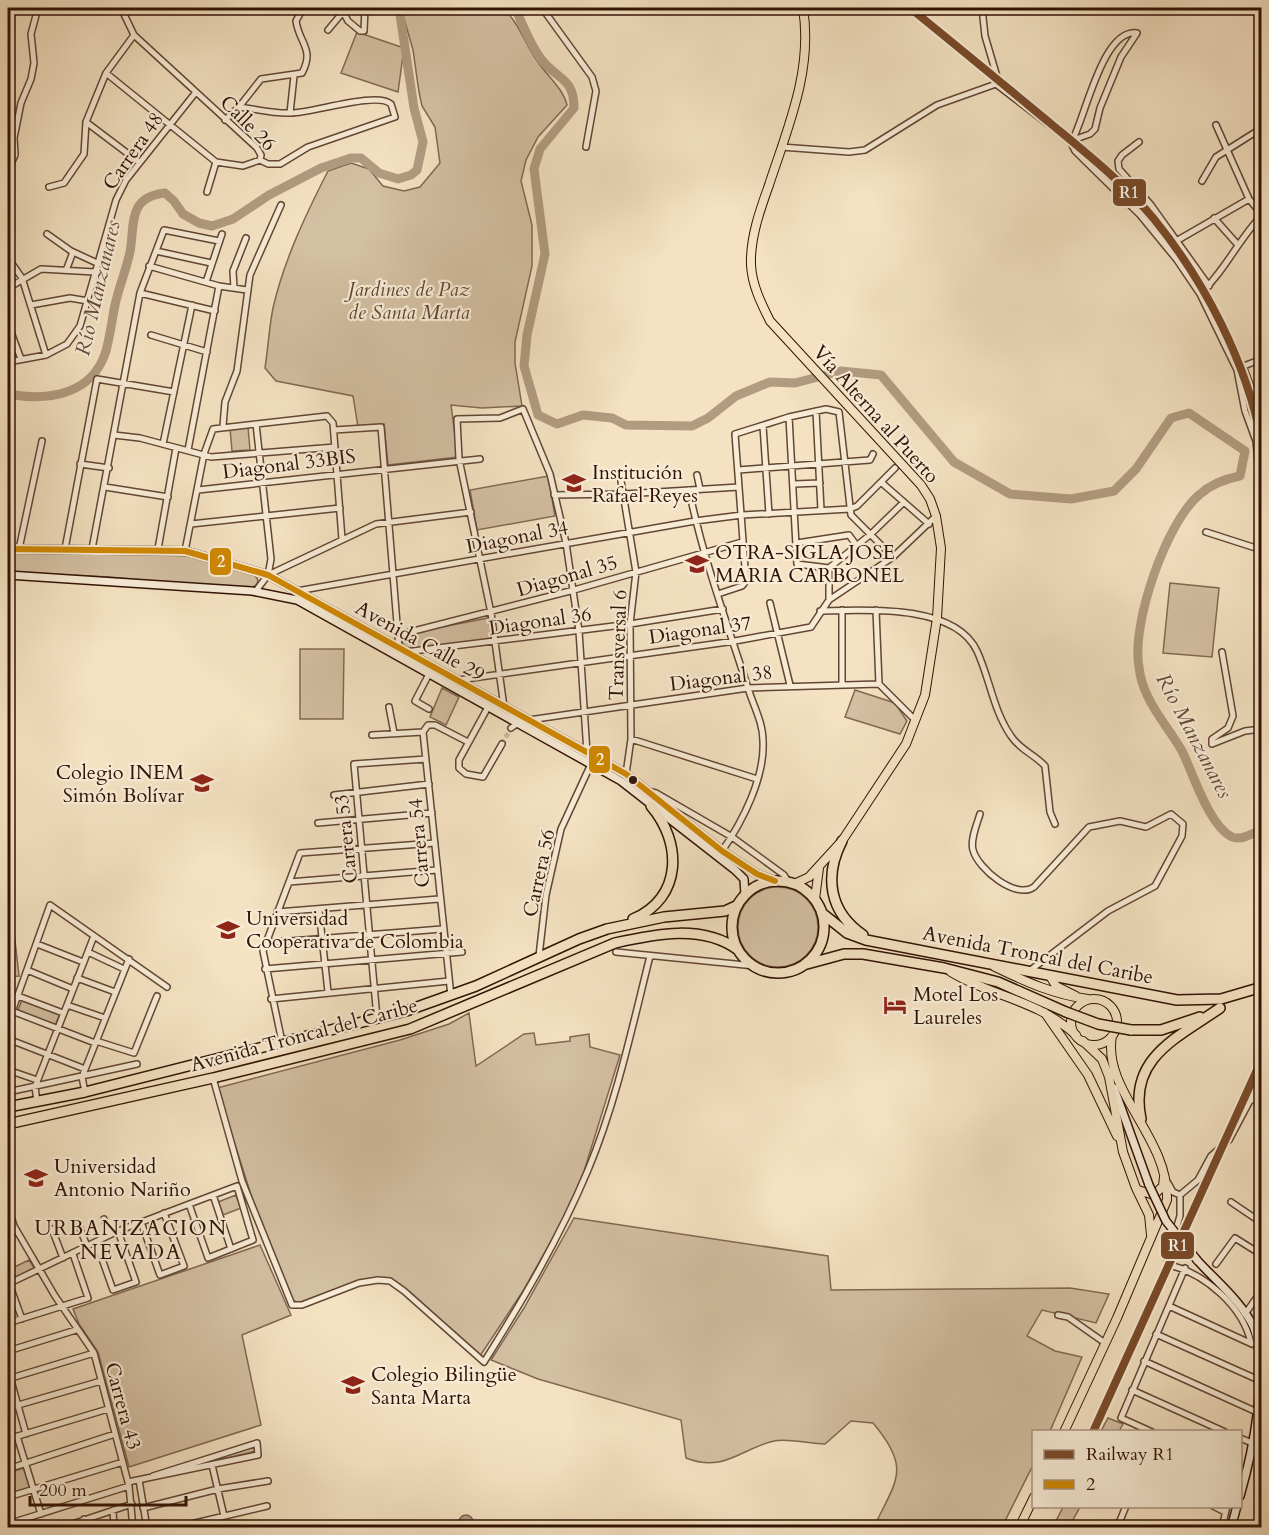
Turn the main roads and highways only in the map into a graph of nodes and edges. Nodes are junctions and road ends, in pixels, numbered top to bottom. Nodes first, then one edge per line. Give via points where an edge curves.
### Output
1 (803, 8) edge
2 (8, 549) edge
3 (8, 575) edge
4 (400, 653) junction
5 (651, 806) junction
6 (842, 841) junction
7 (820, 867) junction
8 (775, 882) junction
9 (792, 883) junction
10 (745, 895) junction
11 (815, 899) junction
12 (738, 905) junction
13 (822, 913) junction
14 (607, 929) junction
15 (885, 944) junction
16 (738, 950) junction
17 (802, 966) junction
18 (994, 967) junction
19 (944, 968) junction
20 (1050, 976) junction
21 (1259, 988) edge
22 (1080, 998) junction
23 (1089, 1000) junction
24 (1220, 1008) junction
25 (1045, 1013) junction
26 (1076, 1035) junction
27 (1112, 1036) junction
28 (1083, 1041) junction
29 (1112, 1076) junction
30 (8, 1107) edge
31 (1141, 1119) junction
32 (8, 1124) edge
33 (1121, 1142) junction
34 (1163, 1167) junction
35 (1136, 1188) junction
36 (1151, 1237) junction
37 (1260, 1348) edge
38 (1262, 1382) edge
39 (1064, 1430) edge
40 (1258, 1432) edge
41 (1243, 1471) edge
42 (1032, 1501) edge
43 (1237, 1508) edge
44 (1020, 1527) edge
45 (1231, 1527) edge

1 - 6 main road, Vía Alterna al Puerto via 806,60 794,112 752,242 756,294 770,321 902,462 930,499 940,548 930,669 915,720 906,744
2 - 4 main road, Avenida Calle 29 via 185,551 268,575
3 - 4 main road, Avenida Calle 29 via 255,592 297,600
4 - 5 main road, Avenida Calle 29 via 514,725 621,781
4 - 8 main road, Avenida Calle 29 via 459,680 626,774 722,851
5 - 10 main road, Avenida Calle 29 via 735,870 744,879
5 - 14 highway via 670,837 672,873 654,905 640,916
6 - 7 main road, Vía Alterna al Puerto
6 - 15 highway via 830,876 839,912 851,927
7 - 9 main road, Vía Alterna al Puerto via 809,877
7 - 11 main road
8 - 9 highway
8 - 10 highway
9 - 11 highway
10 - 12 highway
11 - 13 highway
12 - 14 highway, Avenida Troncal del Caribe via 715,913 664,917
12 - 16 highway via 732,932
13 - 15 highway, Avenida Troncal del Caribe via 848,933
13 - 17 highway via 821,943
14 - 30 highway, Avenida Troncal del Caribe via 451,996 377,1018 85,1092
15 - 18 highway, Avenida Troncal del Caribe
16 - 17 highway via 755,966 773,973
16 - 32 highway, Avenida Troncal del Caribe via 724,939 687,934 643,936 615,943 410,1029
17 - 19 highway, Avenida Troncal del Caribe via 829,957 863,954
18 - 20 highway, Avenida Troncal del Caribe
18 - 22 main road via 1051,992
19 - 24 highway, Avenida Troncal del Caribe, bridge via 998,982 1098,1024 1131,1030 1161,1030
19 - 25 main road
20 - 21 highway, Avenida Troncal del Caribe via 1189,1001 1221,999
20 - 22 main road via 1056,986
21 - 24 highway, Avenida Troncal del Caribe
22 - 23 main road
23 - 26 main road via 1082,1002 1073,1014
23 - 27 main road via 1103,1001 1114,1010 1117,1023
24 - 31 highway via 1151,1059 1138,1089
25 - 26 main road
25 - 33 main road via 1088,1075
26 - 28 main road
27 - 28 main road via 1095,1044
27 - 29 main road
28 - 29 main road via 1102,1059
29 - 31 main road
29 - 33 main road
29 - 37 main road, bridge via 1149,1185 1166,1221 1245,1314
31 - 34 main road
33 - 35 main road
34 - 35 main road via 1160,1192 1149,1195
34 - 36 main road via 1168,1183 1167,1200
35 - 36 main road via 1149,1215
36 - 39 main road
37 - 38 main road
38 - 40 main road
40 - 41 main road
42 - 44 main road
43 - 45 main road

